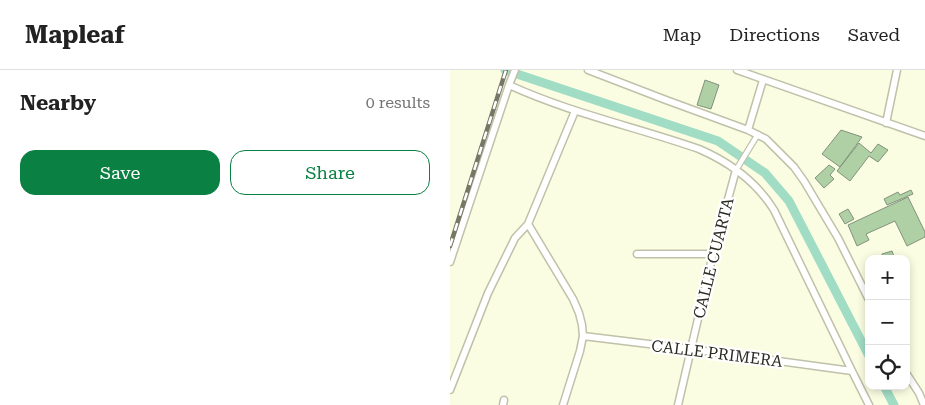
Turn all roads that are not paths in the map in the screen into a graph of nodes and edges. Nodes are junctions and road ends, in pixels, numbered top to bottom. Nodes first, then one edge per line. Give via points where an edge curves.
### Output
1 (588, 70) edge
2 (737, 70) edge
3 (897, 70) edge
4 (514, 72) edge
5 (764, 80) junction
6 (509, 85) junction
7 (575, 111) junction
8 (886, 123) junction
9 (748, 130) junction
10 (925, 136) edge
11 (757, 137) junction
12 (737, 167) junction
13 (528, 224) junction
14 (637, 254) dead end
15 (713, 254) junction
16 (450, 262) edge
17 (865, 292) edge
18 (583, 336) junction
19 (690, 349) junction
20 (852, 371) junction
21 (910, 379) edge
22 (450, 390) edge
23 (563, 405) edge
24 (678, 405) edge
25 (869, 405) edge
26 (924, 405) edge

1 - 9 street
2 - 5 street
3 - 8 street
4 - 6 street
5 - 8 street
5 - 9 street
6 - 7 street
6 - 16 street
7 - 12 street via 699,149
7 - 13 street
8 - 10 street
9 - 11 street
11 - 12 street
11 - 17 street via 766,139 804,181
12 - 15 street, CALLE CUARTA
12 - 20 street via 774,210
13 - 18 street via 573,300
13 - 22 street via 515,238 488,293
14 - 15 street
15 - 19 street, CALLE CUARTA
18 - 19 street, CALLE PRIMERA
18 - 23 street
19 - 20 street, CALLE PRIMERA
19 - 24 street, CALLE CUARTA
20 - 25 street
21 - 26 street

